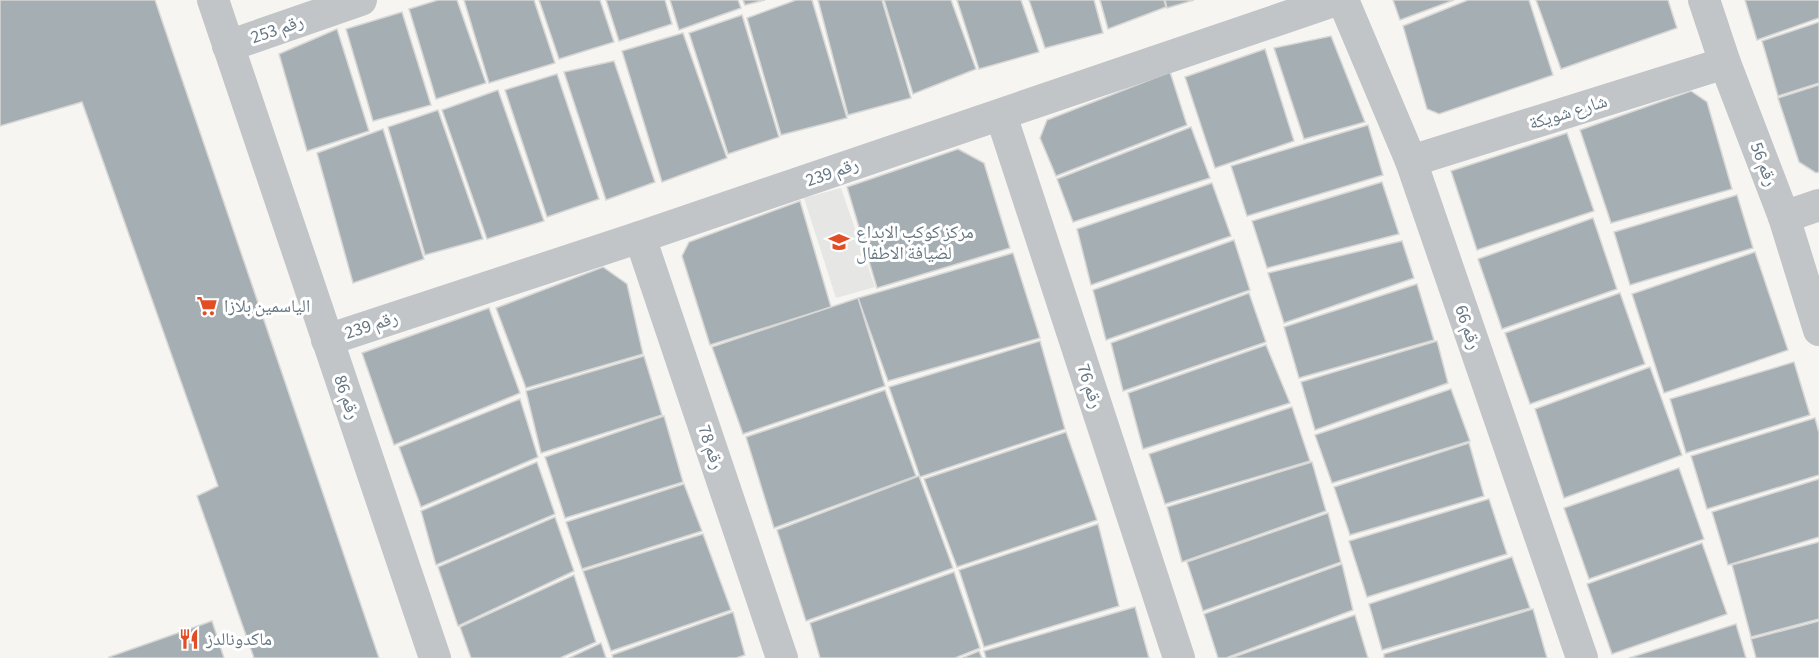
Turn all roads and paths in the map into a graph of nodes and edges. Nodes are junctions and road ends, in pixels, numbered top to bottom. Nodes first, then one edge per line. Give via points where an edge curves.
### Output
1 (213, 0) edge
2 (361, 0) edge
3 (1336, 0) edge
4 (1342, 0) edge
5 (1704, 0) edge
6 (228, 46) junction
7 (1725, 63) junction
8 (1000, 115) junction
9 (1411, 161) junction
10 (1819, 205) edge
11 (1784, 217) junction
12 (640, 237) junction
13 (1819, 330) edge
14 (327, 340) junction
15 (435, 658) edge
16 (782, 658) edge
17 (1179, 658) edge
18 (1582, 658) edge

1 - 6 street, رقم 86
2 - 6 street, رقم 253
3 - 8 street, رقم 239
4 - 9 street, رقم 66
5 - 7 street, رقم 56
6 - 14 street, رقم 86
7 - 9 street, شارع شويكة
7 - 11 street, رقم 56
8 - 12 street, رقم 239
8 - 17 street, رقم 76
9 - 18 street, رقم 66
10 - 11 street
11 - 13 street, رقم 56
12 - 14 street, رقم 239
12 - 16 street, رقم 78
14 - 15 street, رقم 86

